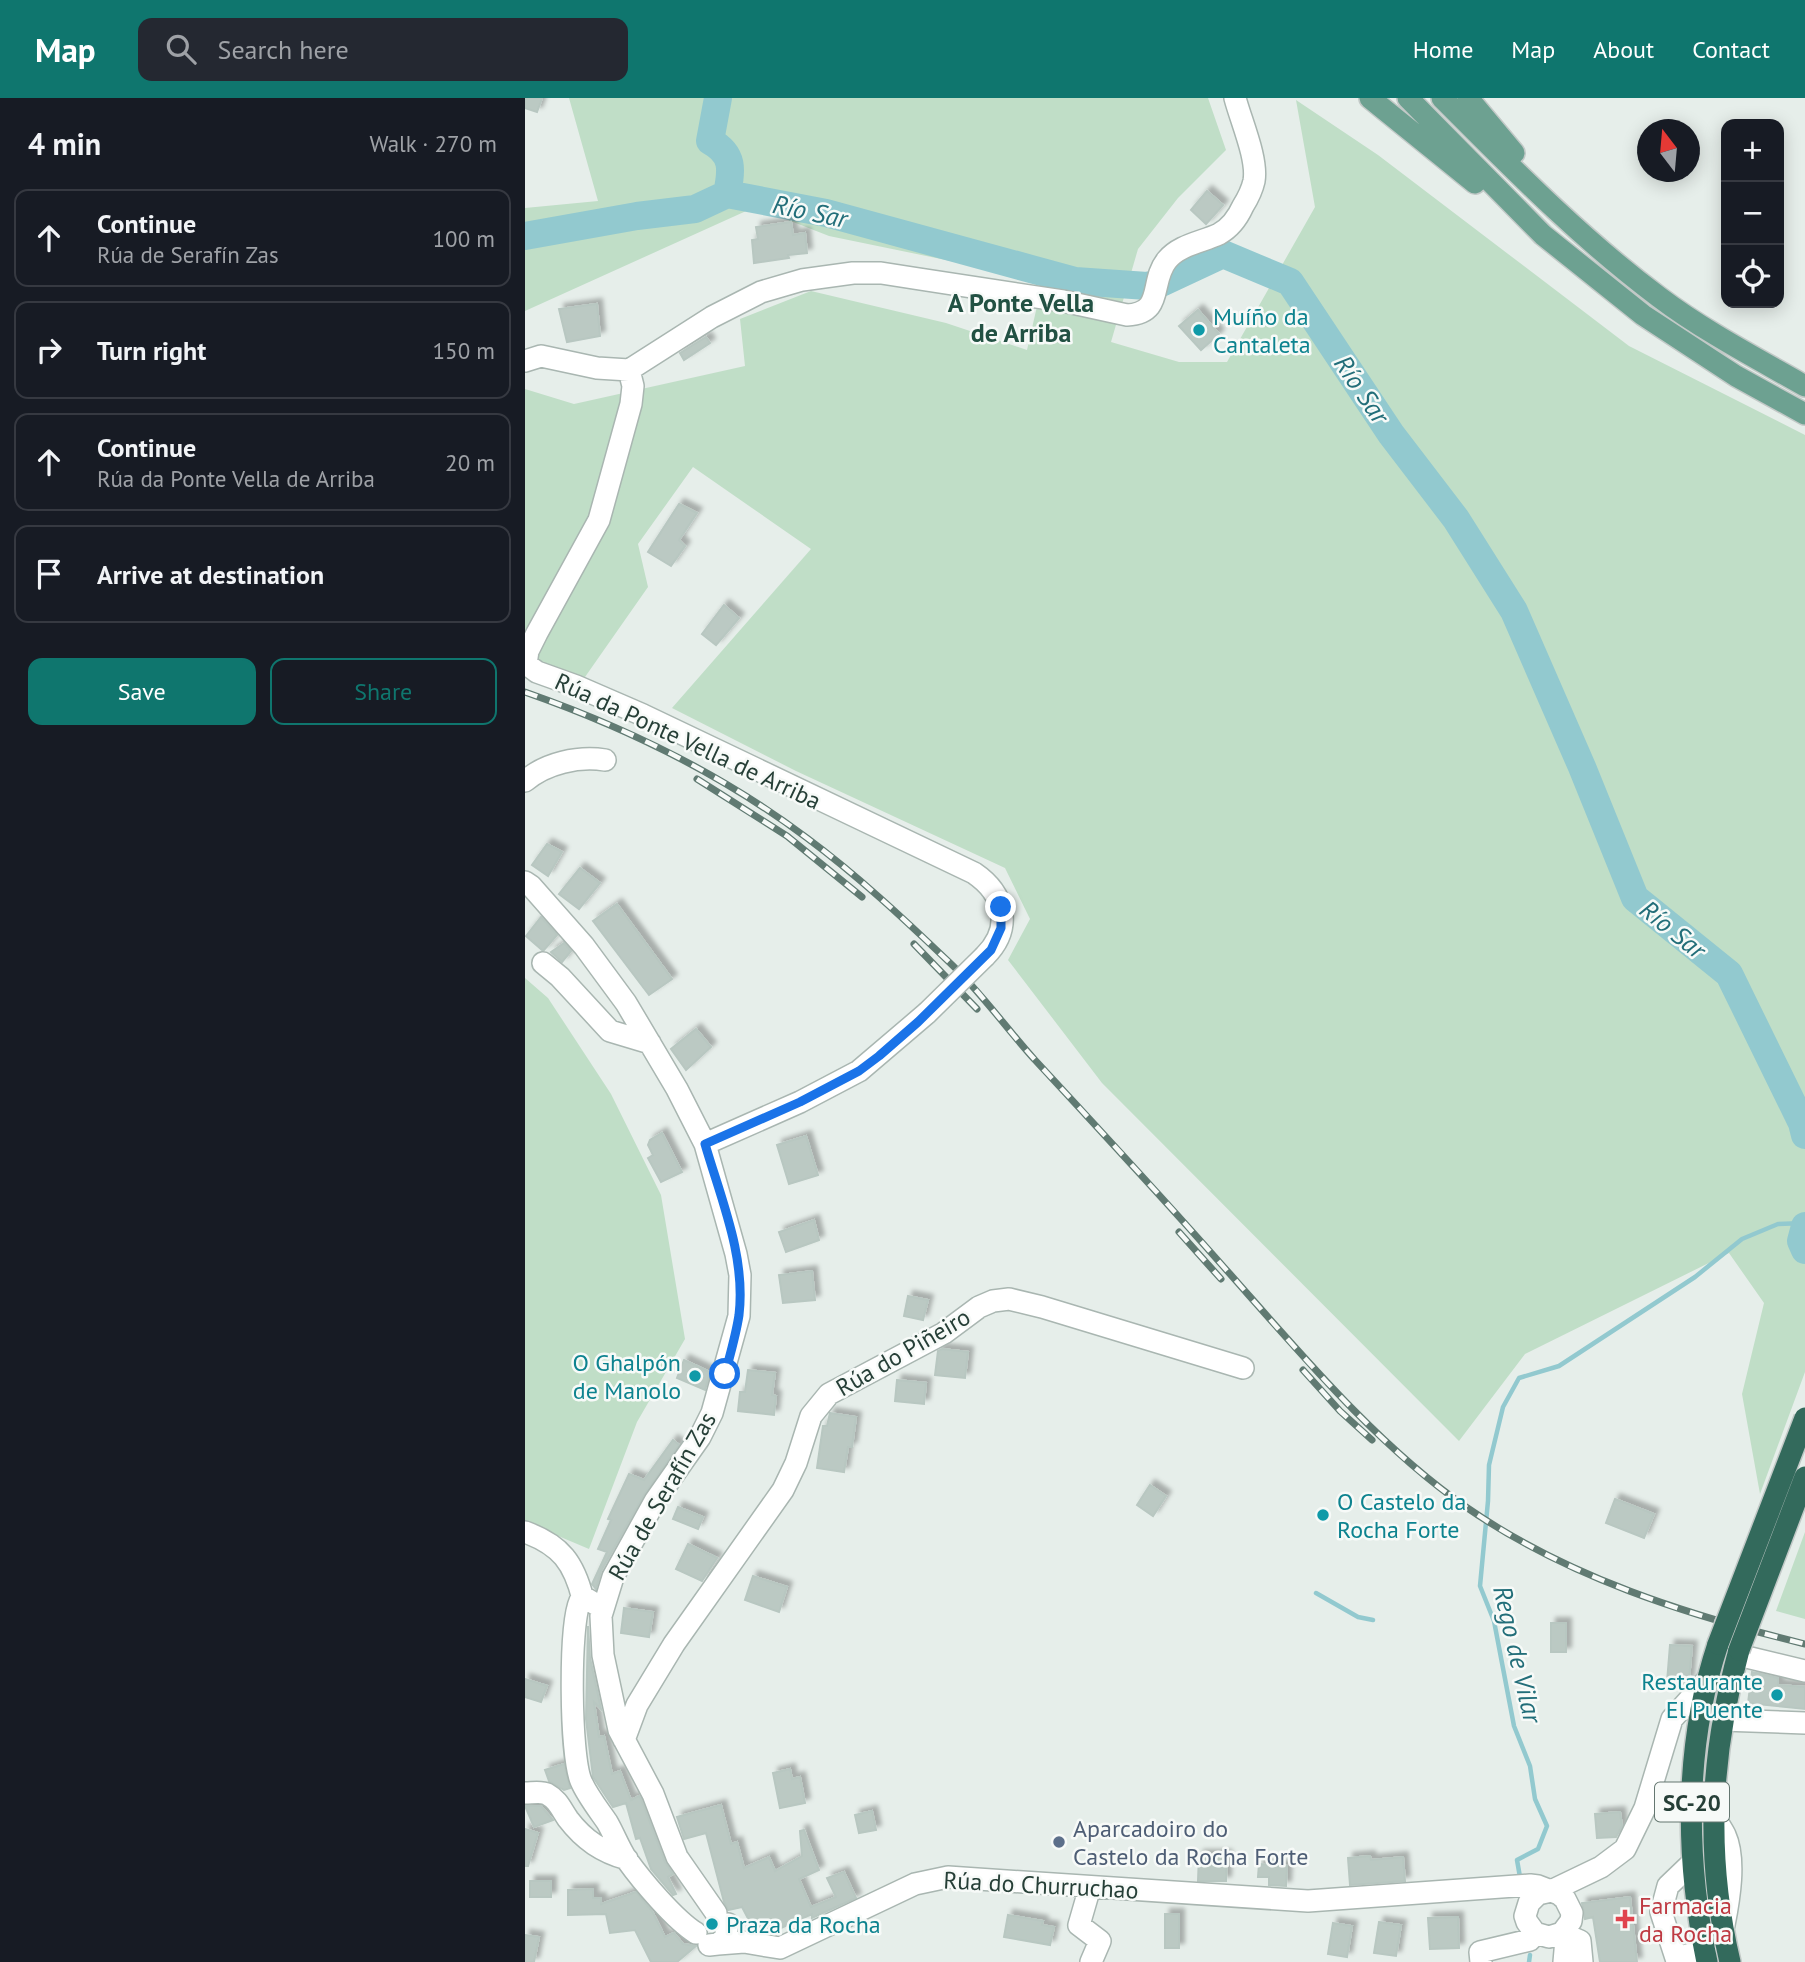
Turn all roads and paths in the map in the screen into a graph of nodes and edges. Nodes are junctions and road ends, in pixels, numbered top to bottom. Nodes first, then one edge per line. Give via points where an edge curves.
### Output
1 (1235, 98) edge
2 (1370, 98) edge
3 (1408, 98) edge
4 (1442, 98) edge
5 (1468, 98) edge
6 (1548, 204) junction
7 (1543, 235) junction
8 (525, 361) edge
9 (629, 370) junction
10 (1805, 386) edge
11 (1805, 414) edge
12 (605, 760) dead end
13 (525, 781) edge
14 (525, 883) edge
15 (543, 963) dead end
16 (650, 1043) junction
17 (705, 1144) junction
18 (1243, 1368) dead end
19 (1805, 1418) edge
20 (1805, 1477) edge
21 (525, 1532) edge
22 (593, 1603) junction
23 (1739, 1653) junction
24 (1805, 1671) edge
25 (1707, 1680) junction
26 (1721, 1720) junction
27 (1805, 1723) edge
28 (624, 1740) junction
29 (525, 1793) edge
30 (627, 1859) junction
31 (1692, 1863) junction
32 (1090, 1887) junction
33 (1462, 1891) junction
34 (1551, 1891) junction
35 (1533, 1931) junction
36 (1567, 1932) junction
37 (705, 1936) edge
38 (781, 1955) edge
39 (1706, 1956) edge
40 (1674, 1961) edge
41 (1091, 1962) edge
42 (1481, 1962) edge
43 (1559, 1962) edge
44 (1564, 1962) edge
45 (1582, 1962) edge
46 (1730, 1962) edge

1 - 9 street via 1255,169 1250,193 1227,229 1171,256 1160,270 1146,311 1127,315 881,273 828,276 747,298
2 - 7 main road
3 - 7 main road
4 - 6 main road
5 - 6 main road via 1515,154
6 - 10 main road via 1661,299
7 - 11 main road via 1685,345
8 - 9 street via 541,356
9 - 17 street, Rúa da Ponte Vella de Arriba, bridge via 631,404 599,520 528,651 526,664 974,873 992,889 1002,912 999,937 985,956 859,1071
12 - 13 street via 573,759
14 - 16 street, Rúa de Serafín Zas via 584,946
15 - 16 street via 610,1031
16 - 17 street, Rúa de Serafín Zas
17 - 22 street, Rúa de Serafín Zas via 738,1264 736,1330 706,1426
18 - 28 street, Rúa do Piñeiro via 1009,1299 979,1307 944,1333 828,1394 811,1416 783,1490 674,1643 637,1705
19 - 25 highway, SC-20, bridge
20 - 23 highway, SC-20, bridge
21 - 22 street via 563,1554
22 - 28 street, Rúa de Serafín Zas
22 - 30 street via 577,1608 573,1653 576,1759 581,1781
23 - 24 street
23 - 26 highway, SC-20
25 - 31 highway, SC-20 via 1693,1778
25 - 34 street via 1672,1719 1645,1808 1625,1849 1601,1867
26 - 27 street
26 - 46 highway, SC-20 via 1713,1801 1717,1890
28 - 37 street, Rúa de Serafín Zas via 653,1794 677,1857 700,1893
29 - 30 street via 544,1792 559,1802 585,1837 605,1853
30 - 37 street
31 - 39 highway, SC-20
31 - 40 street via 1668,1886 1661,1912
32 - 33 street, Rúa do Churruchao via 1308,1901
32 - 38 street, Rúa do Churruchao via 934,1879 915,1884 857,1920
32 - 41 street via 1079,1924 1100,1941
33 - 34 street, Rúa do Churruchao via 1530,1885
33 - 35 street, Rúa do Churruchao via 1507,1900
34 - 35 street via 1538,1894 1529,1903
34 - 36 street via 1570,1905
35 - 36 street via 1556,1936
35 - 42 street via 1500,1949 1480,1952
35 - 43 street, Rúa do Churruchao
36 - 44 street
36 - 45 street via 1580,1941
37 - 38 street, Rúa do Churruchao via 744,1942
39 - 40 street

